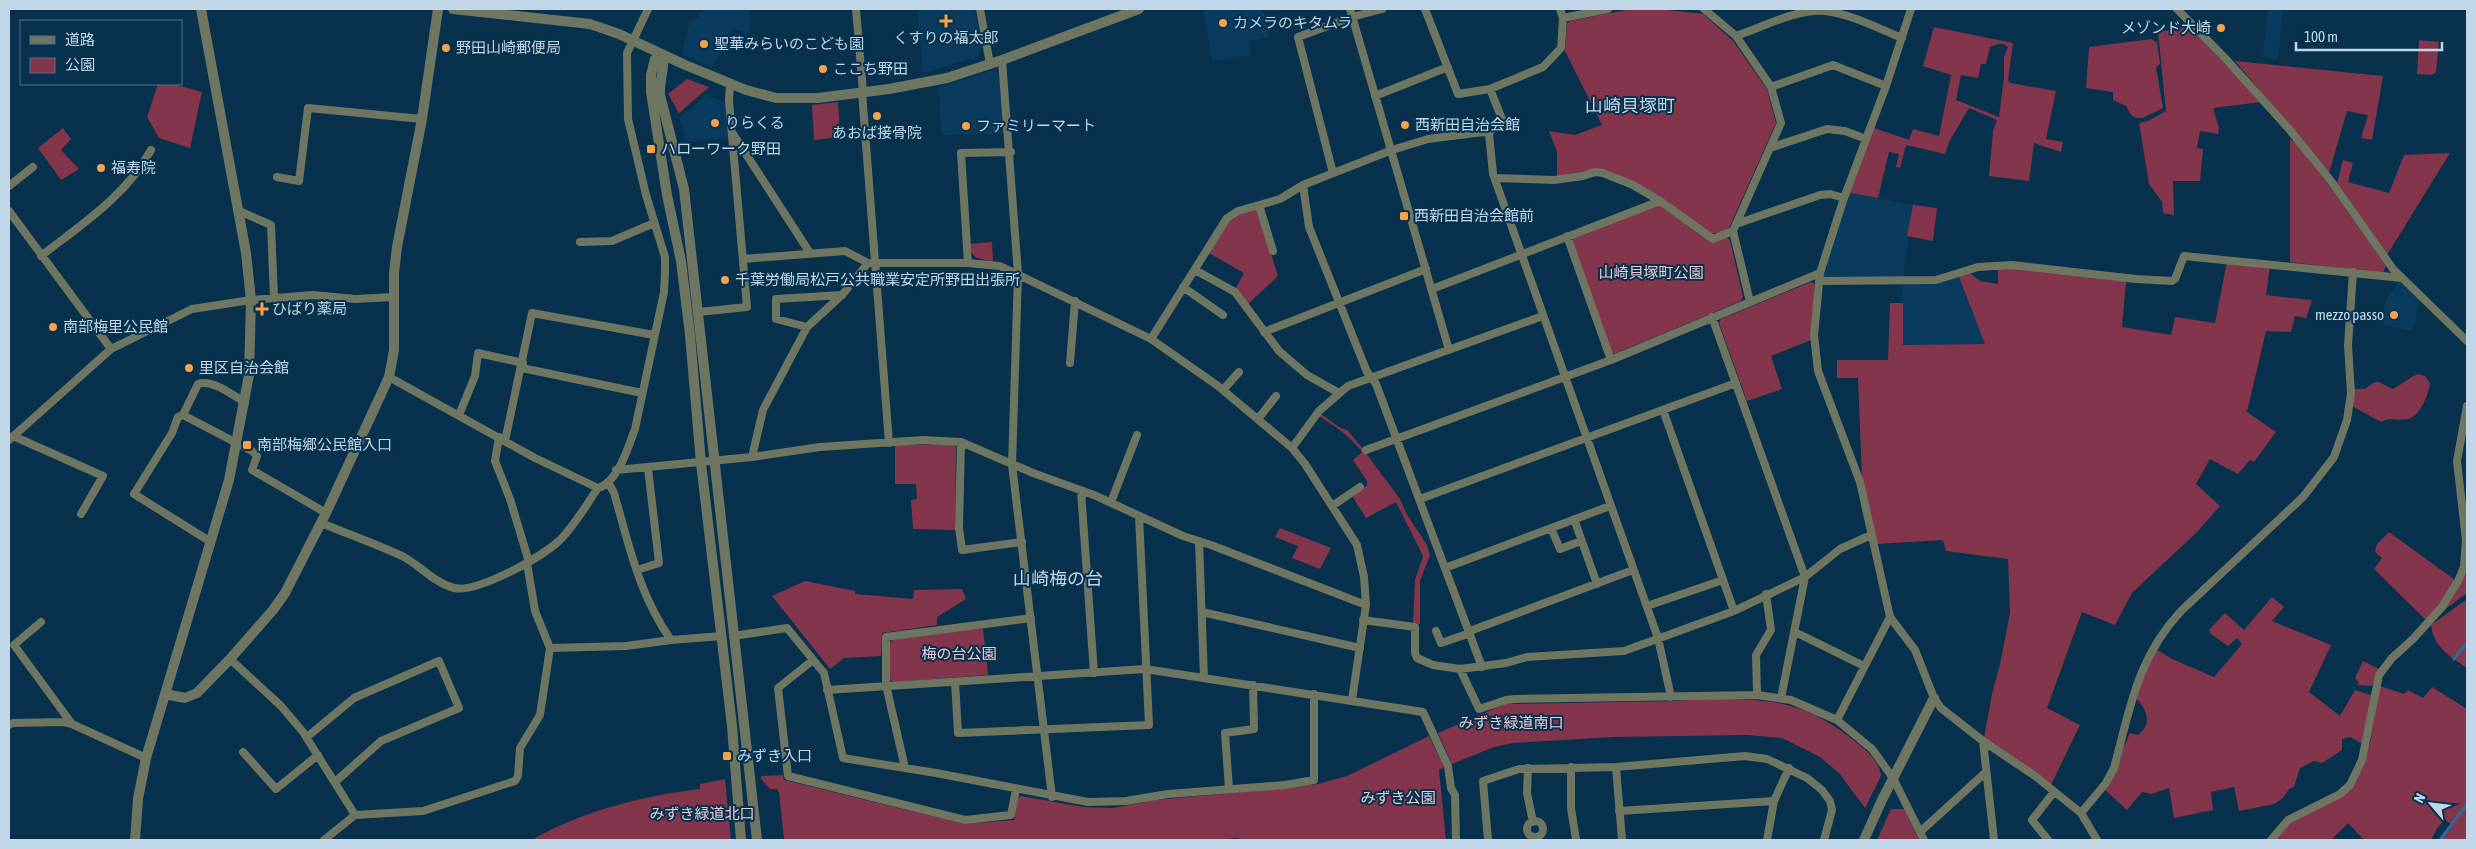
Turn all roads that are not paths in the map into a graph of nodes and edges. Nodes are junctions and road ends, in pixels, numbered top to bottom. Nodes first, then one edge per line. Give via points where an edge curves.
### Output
1 (201, 9) edge
2 (438, 9) edge
3 (453, 9) edge
4 (648, 9) edge
5 (856, 9) edge
6 (980, 9) edge
7 (1139, 9) edge
8 (1382, 9) edge
9 (1425, 9) edge
10 (1560, 9) edge
11 (1608, 9) edge
12 (1704, 9) edge
13 (1910, 9) edge
14 (2177, 9) edge
15 (1351, 13) edge
16 (1563, 18) junction
17 (1736, 36) junction
18 (1902, 38) junction
19 (633, 40) junction
20 (663, 55) junction
21 (1002, 60) junction
22 (990, 64) junction
23 (1448, 68) junction
24 (730, 84) junction
25 (1886, 86) junction
26 (1771, 87) junction
27 (1490, 89) junction
28 (862, 92) junction
29 (1375, 96) junction
30 (422, 119) junction
31 (732, 133) junction
32 (1489, 133) junction
33 (1866, 139) junction
34 (1770, 148) junction
35 (152, 150) dead end
36 (1392, 150) junction
37 (1011, 152) junction
38 (752, 166) junction
39 (33, 167) dead end
40 (736, 168) junction
41 (1333, 173) junction
42 (277, 176) dead end
43 (1495, 178) junction
44 (1303, 185) junction
45 (9, 186) edge
46 (1844, 198) junction
47 (1660, 201) junction
48 (1259, 205) junction
49 (240, 211) junction
50 (10, 214) edge
51 (654, 222) junction
52 (1734, 228) junction
53 (1567, 236) junction
54 (580, 242) dead end
55 (1273, 251) dead end
56 (810, 252) junction
57 (679, 254) junction
58 (1522, 255) junction
59 (41, 256) junction
60 (665, 257) junction
61 (743, 259) junction
62 (868, 263) junction
63 (876, 263) junction
64 (968, 263) junction
65 (1426, 269) junction
66 (1195, 270) junction
67 (2353, 272) junction
68 (1018, 274) junction
69 (1819, 277) junction
70 (2402, 278) junction
71 (1183, 287) junction
72 (1432, 289) junction
73 (842, 295) junction
74 (394, 297) junction
75 (274, 298) junction
76 (251, 300) junction
77 (1075, 301) junction
78 (1750, 302) junction
79 (1339, 303) junction
80 (698, 312) junction
81 (1223, 315) dead end
82 (1543, 316) junction
83 (1712, 317) junction
84 (808, 327) junction
85 (1264, 332) junction
86 (654, 335) junction
87 (1151, 339) junction
88 (2467, 341) edge
89 (111, 348) junction
90 (1449, 350) junction
91 (1610, 360) junction
92 (1070, 363) dead end
93 (523, 365) junction
94 (1239, 372) dead end
95 (389, 377) junction
96 (1566, 377) junction
97 (1372, 378) junction
98 (1736, 383) junction
99 (1223, 390) junction
100 (642, 393) junction
101 (1339, 393) junction
102 (1276, 396) dead end
103 (245, 402) junction
104 (2467, 406) edge
105 (1663, 410) junction
106 (459, 414) junction
107 (183, 416) junction
108 (1258, 419) junction
109 (1138, 436) dead end
110 (1586, 437) junction
111 (11, 438) edge
112 (1397, 438) junction
113 (502, 439) junction
114 (889, 442) junction
115 (961, 442) junction
116 (238, 445) junction
117 (1292, 448) junction
118 (1366, 450) dead end
119 (752, 457) junction
120 (715, 462) junction
121 (701, 463) junction
122 (1012, 465) junction
123 (648, 468) junction
124 (616, 470) junction
125 (608, 482) junction
126 (598, 488) junction
127 (1360, 488) dead end
128 (1081, 491) junction
129 (1420, 499) junction
130 (1111, 502) junction
131 (1332, 506) junction
132 (1610, 506) junction
133 (326, 513) junction
134 (81, 514) dead end
135 (1139, 516) junction
136 (1574, 519) junction
137 (321, 523) junction
138 (1551, 528) junction
139 (1871, 535) junction
140 (1199, 541) junction
141 (1582, 541) junction
142 (211, 542) junction
143 (1022, 542) junction
144 (528, 562) junction
145 (1445, 568) junction
146 (637, 570) junction
147 (1633, 570) junction
148 (1806, 576) junction
149 (1723, 580) junction
150 (1596, 584) junction
151 (1766, 594) junction
152 (1366, 604) junction
153 (1646, 606) junction
154 (1734, 611) junction
155 (1202, 612) junction
156 (1890, 617) junction
157 (1030, 618) junction
158 (1363, 620) junction
159 (41, 622) dead end
160 (1436, 631) dead end
161 (1470, 632) junction
162 (1795, 632) junction
163 (722, 636) junction
164 (733, 636) junction
165 (1658, 638) junction
166 (671, 640) junction
167 (550, 648) junction
168 (1360, 648) junction
169 (230, 660) junction
170 (813, 660) junction
171 (1864, 666) junction
172 (1482, 667) junction
173 (1145, 669) junction
174 (1460, 669) junction
175 (1094, 673) junction
176 (1038, 677) junction
177 (1204, 678) junction
178 (955, 682) junction
179 (886, 685) junction
180 (1253, 685) junction
181 (827, 690) junction
182 (165, 694) junction
183 (1314, 694) junction
184 (1756, 695) junction
185 (1671, 697) junction
186 (1781, 698) junction
187 (1934, 698) junction
188 (1352, 700) junction
189 (1837, 720) junction
190 (72, 724) junction
191 (9, 726) edge
192 (1044, 731) junction
193 (306, 737) junction
194 (1983, 741) junction
195 (243, 752) dead end
196 (318, 755) junction
197 (146, 758) junction
198 (1572, 767) junction
199 (1616, 767) junction
200 (904, 768) junction
201 (1528, 768) junction
202 (1789, 768) junction
203 (1986, 772) junction
204 (1893, 778) junction
205 (335, 782) junction
206 (1230, 789) junction
207 (1016, 790) junction
208 (2054, 792) junction
209 (1052, 796) junction
210 (1774, 801) junction
211 (1619, 811) junction
212 (2081, 813) junction
213 (356, 816) junction
214 (1533, 822) dead end
215 (1920, 832) junction
216 (134, 840) edge
217 (324, 840) edge
218 (741, 840) edge
219 (757, 840) edge
220 (1456, 840) edge
221 (1488, 840) edge
222 (1576, 840) edge
223 (1622, 840) edge
224 (1767, 840) edge
225 (1824, 840) edge
226 (1864, 840) edge
227 (1924, 840) edge
228 (1994, 840) edge
229 (2048, 840) edge
230 (2097, 840) edge
231 (2271, 840) edge

1 - 49 street
2 - 30 street
3 - 19 street via 590,24
4 - 19 street
5 - 28 street
6 - 22 street
7 - 21 street
8 - 15 street
9 - 23 street
10 - 16 street
11 - 16 street
12 - 17 street
13 - 18 street
14 - 70 street via 2289,129 2331,181 2392,269
15 - 29 street
15 - 41 street via 1298,37
16 - 27 street via 1561,48 1543,67
17 - 18 street via 1805,12 1823,11 1843,15
17 - 26 street
18 - 25 street
19 - 20 street
19 - 51 street via 627,58 628,119
20 - 24 street
20 - 57 street via 656,59 650,85
20 - 80 street via 660,95 684,189
21 - 22 street
21 - 37 street
22 - 28 street via 946,78
23 - 27 street via 1458,94
23 - 29 street
24 - 28 street via 776,98 818,98
24 - 31 street
25 - 26 street via 1833,65
25 - 33 street
26 - 34 street via 1781,123
27 - 32 street via 1502,119
28 - 63 street
29 - 36 street
30 - 42 street via 308,108 299,181
30 - 74 street via 397,247
31 - 38 street
31 - 40 street
32 - 36 street via 1428,139
32 - 43 street
33 - 34 street via 1845,131 1827,129
33 - 46 street
34 - 52 street
35 - 59 street via 143,166 111,202
36 - 41 street
36 - 65 street
37 - 64 street via 961,153
37 - 68 street
38 - 40 street
38 - 56 street
39 - 45 street
40 - 61 street
41 - 44 street
43 - 47 street via 1554,180 1603,173
43 - 58 street
44 - 48 street via 1280,199
44 - 79 street via 1309,227
46 - 52 street via 1820,194
46 - 69 street
47 - 52 street via 1713,239
47 - 53 street
48 - 55 street
48 - 66 street via 1238,211 1228,218
49 - 75 street via 272,224
49 - 76 street
50 - 59 street
51 - 54 street via 612,241
51 - 60 street
52 - 78 street
53 - 58 street
53 - 91 street
56 - 61 street
56 - 62 street via 845,251
57 - 60 street
57 - 121 street
58 - 72 street
58 - 82 street
59 - 89 street
60 - 86 street via 664,292
61 - 80 street via 747,307
62 - 63 street
62 - 73 street
63 - 64 street
63 - 114 street
64 - 68 street via 1000,266
65 - 72 street
65 - 79 street
66 - 71 street
66 - 85 street via 1235,292
67 - 69 street via 2184,256 2172,281 2012,265 1978,267 1936,280
67 - 70 street
67 - 212 street via 2348,345 2351,393 2347,420 2329,466 2303,497 2181,611 2168,627 2143,666 2114,768
68 - 77 street
68 - 122 street
69 - 78 street
69 - 139 street via 1814,336 1818,371 1860,482
70 - 88 street
71 - 81 street
71 - 87 street
72 - 90 street
73 - 84 street
73 - 84 street via 776,299 776,319
74 - 75 street via 355,299 313,295
74 - 95 street via 394,350
75 - 76 street
76 - 89 street via 192,309
76 - 103 street via 251,346
77 - 87 street
77 - 92 street
78 - 83 street
79 - 85 street
79 - 97 street
80 - 120 street
82 - 90 street
82 - 96 street
83 - 91 street
83 - 98 street
84 - 119 street via 764,410
85 - 101 street via 1294,365
86 - 93 street via 532,313
86 - 100 street
87 - 99 street
89 - 111 street
90 - 97 street
91 - 96 street
93 - 100 street
93 - 106 street via 478,353 475,376
93 - 113 street
94 - 99 street
95 - 106 street
95 - 133 street
96 - 110 street
96 - 112 street
97 - 101 street via 1348,386
97 - 112 street
98 - 105 street
98 - 148 street
99 - 108 street
100 - 124 street via 635,429
101 - 117 street via 1319,411
102 - 108 street
103 - 107 street via 204,382 198,384
103 - 116 street
104 - 231 street via 2457,461 2466,540 2464,567 2458,581 2442,607 2392,658 2379,676 2362,760 2350,785 2340,794 2288,820
105 - 110 street
105 - 149 street
106 - 113 street
107 - 116 street
107 - 142 street via 178,417 172,433 134,494
108 - 117 street
109 - 130 street
110 - 129 street
110 - 132 street
111 - 134 street via 103,476
112 - 118 street
112 - 129 street
113 - 126 street
113 - 144 street via 495,461
114 - 115 street
114 - 119 street via 791,449
115 - 122 street
115 - 143 street via 959,528 962,550
116 - 133 street via 257,456 252,470
116 - 142 street
117 - 131 street
119 - 120 street
120 - 121 street
120 - 164 street
121 - 123 street
121 - 163 street
122 - 128 street
122 - 143 street
123 - 124 street
123 - 146 street via 659,563
124 - 125 street
125 - 126 street
125 - 146 street
126 - 144 street via 560,539
127 - 131 street
128 - 130 street
128 - 175 street
129 - 145 street
130 - 135 street
131 - 152 street via 1357,545
132 - 136 street
132 - 147 street
133 - 137 street
135 - 140 street
135 - 173 street
136 - 138 street
136 - 141 street
137 - 144 street via 403,557 436,580 454,588 482,583
137 - 169 street via 286,593
138 - 141 street via 1560,549
138 - 145 street
139 - 148 street via 1840,549
139 - 156 street
140 - 152 street
140 - 155 street
141 - 150 street
142 - 182 street
143 - 157 street
144 - 167 street via 535,610
145 - 161 street
146 - 166 street via 655,618
147 - 150 street
147 - 153 street
148 - 151 street
148 - 162 street
149 - 153 street
149 - 154 street
150 - 161 street
151 - 154 street
151 - 184 street via 1771,630 1756,655
152 - 158 street
153 - 165 street
154 - 165 street
155 - 168 street
155 - 177 street
156 - 171 street
156 - 187 street via 1914,650
157 - 176 street
157 - 179 street via 886,637
158 - 168 street
158 - 174 street via 1415,627 1417,658 1432,665
159 - 190 street via 14,645
160 - 161 street via 1441,643
161 - 172 street
162 - 171 street
162 - 186 street
163 - 166 street
163 - 218 street
164 - 170 street via 787,628
164 - 219 street
165 - 172 street via 1624,651 1528,657
165 - 185 street
166 - 167 street via 626,646
167 - 213 street via 540,715 520,748 515,781 423,810
168 - 188 street
169 - 182 street via 190,697
169 - 193 street via 281,706
170 - 181 street via 824,673
170 - 207 street via 778,688 788,776 965,820 1010,815
171 - 189 street
172 - 174 street
173 - 175 street
173 - 177 street
173 - 192 street via 1149,725
174 - 185 street via 1478,709 1506,700
175 - 176 street
176 - 178 street
176 - 192 street
177 - 180 street
178 - 179 street
178 - 192 street via 958,733
179 - 181 street
179 - 200 street
180 - 183 street
180 - 206 street via 1254,729 1225,733
181 - 200 street via 843,758
182 - 197 street
183 - 188 street
183 - 206 street via 1314,780
184 - 185 street
184 - 186 street
186 - 189 street
187 - 194 street via 1941,708
187 - 204 street
188 - 220 street via 1423,712 1448,766 1455,795
189 - 204 street via 1872,749
190 - 191 street via 13,723
190 - 197 street
192 - 209 street
193 - 196 street
193 - 205 street via 354,698 439,661 459,708 381,741
194 - 203 street
194 - 208 street
195 - 196 street via 276,789
196 - 205 street
197 - 216 street
198 - 199 street
198 - 201 street
198 - 222 street via 1571,808
199 - 202 street via 1744,756 1767,759
199 - 211 street
200 - 207 street
201 - 214 street via 1527,793
201 - 221 street via 1483,780
202 - 210 street
202 - 225 street via 1822,790 1830,801 1832,810
203 - 215 street
203 - 228 street
204 - 215 street
204 - 226 street
205 - 213 street
206 - 209 street via 1106,803
207 - 209 street
208 - 212 street
208 - 229 street via 2032,820
210 - 211 street
210 - 224 street
211 - 223 street
212 - 230 street
213 - 217 street
215 - 227 street

